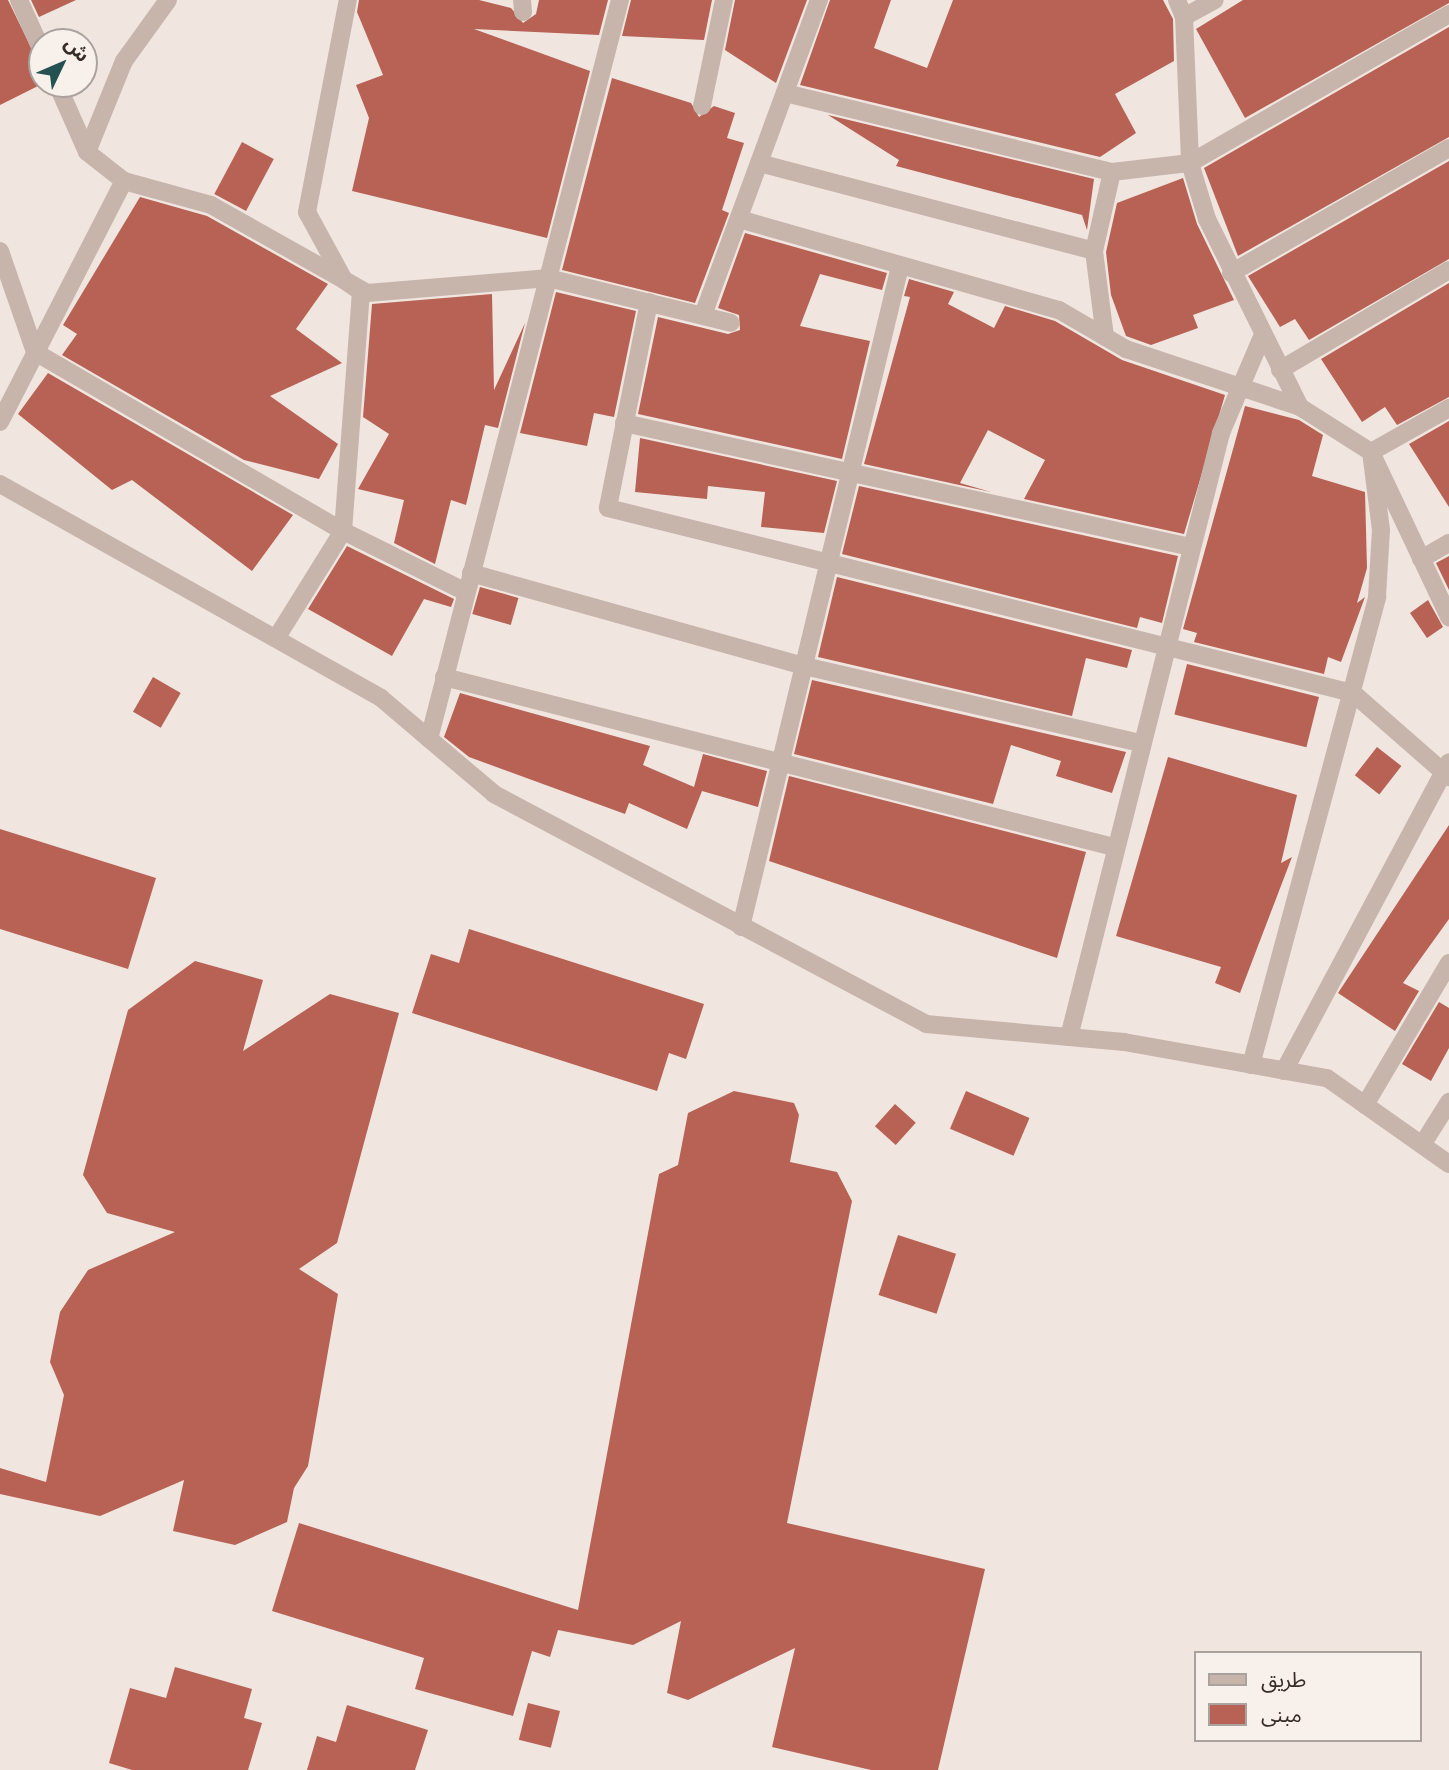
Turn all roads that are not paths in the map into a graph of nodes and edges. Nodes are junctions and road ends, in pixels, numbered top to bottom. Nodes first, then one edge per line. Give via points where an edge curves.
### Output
1 (19, 0) edge
2 (348, 0) edge
3 (620, 0) edge
4 (724, 0) edge
5 (819, 0) edge
6 (1177, 0) edge
7 (1215, 0) edge
8 (164, 2) edge
9 (1449, 14) edge
10 (1184, 18) junction
11 (32, 28) edge
12 (785, 93) junction
13 (63, 98) edge
14 (702, 106) dead end
15 (1449, 148) edge
16 (87, 152) junction
17 (759, 163) junction
18 (1190, 163) junction
19 (1112, 172) junction
20 (124, 181) junction
21 (739, 219) junction
22 (0, 251) edge
23 (1094, 251) junction
24 (900, 266) junction
25 (1449, 270) edge
26 (1231, 272) junction
27 (548, 278) junction
28 (344, 280) junction
29 (649, 302) junction
30 (703, 315) junction
31 (731, 323) dead end
32 (1105, 337) junction
33 (1262, 337) junction
34 (35, 352) junction
35 (1280, 370) junction
36 (1241, 385) junction
37 (1300, 407) junction
38 (1449, 408) edge
39 (0, 422) edge
40 (624, 423) junction
41 (1371, 452) junction
42 (851, 469) junction
43 (0, 484) edge
44 (343, 531) junction
45 (1449, 543) edge
46 (1191, 547) junction
47 (1422, 559) junction
48 (828, 565) junction
49 (471, 573) junction
50 (466, 592) junction
51 (1449, 617) edge
52 (277, 637) junction
53 (1165, 646) junction
54 (804, 666) junction
55 (444, 677) junction
56 (1353, 693) junction
57 (429, 739) junction
58 (1140, 743) junction
59 (779, 764) junction
60 (1447, 770) edge
61 (1114, 847) junction
62 (741, 927) junction
63 (1449, 963) edge
64 (1069, 1037) junction
65 (1251, 1065) junction
66 (1283, 1070) junction
67 (1449, 1101) edge
68 (1365, 1105) junction
69 (1422, 1145) junction
70 (1449, 1164) edge

1 - 11 street
2 - 28 street via 307,212
3 - 27 street
4 - 14 street
5 - 12 street
6 - 10 street
7 - 10 street
8 - 16 street via 124,61
9 - 18 street
10 - 18 street
12 - 17 street
12 - 19 street
13 - 16 street
15 - 26 street
16 - 20 street
17 - 21 street
17 - 23 street
18 - 19 street
18 - 26 street
19 - 23 street
20 - 28 street via 211,205
20 - 34 street
21 - 24 street
21 - 30 street
22 - 34 street
23 - 32 street
24 - 32 street via 1059,310
24 - 42 street
25 - 35 street
26 - 33 street
27 - 28 street via 367,293
27 - 29 street
27 - 49 street
28 - 44 street via 361,292
29 - 30 street
29 - 40 street
30 - 31 street
32 - 36 street
33 - 35 street
33 - 36 street
34 - 39 street
34 - 44 street
35 - 37 street
36 - 37 street
36 - 46 street
37 - 41 street
38 - 41 street
40 - 42 street
40 - 48 street via 608,508
41 - 47 street
41 - 56 street via 1381,530 1377,597
42 - 46 street
42 - 48 street
43 - 52 street
44 - 50 street
44 - 52 street
45 - 47 street
46 - 53 street
47 - 51 street
48 - 53 street
48 - 54 street
49 - 50 street
49 - 54 street
50 - 55 street
52 - 57 street via 380,698
53 - 56 street
53 - 58 street
54 - 58 street
54 - 59 street
55 - 57 street
55 - 59 street
56 - 60 street
56 - 65 street
57 - 62 street via 494,794
58 - 61 street
59 - 61 street
59 - 62 street
60 - 66 street
61 - 64 street
62 - 64 street via 926,1024
63 - 68 street
64 - 65 street
65 - 66 street
66 - 68 street via 1326,1078
67 - 69 street
68 - 69 street
69 - 70 street

